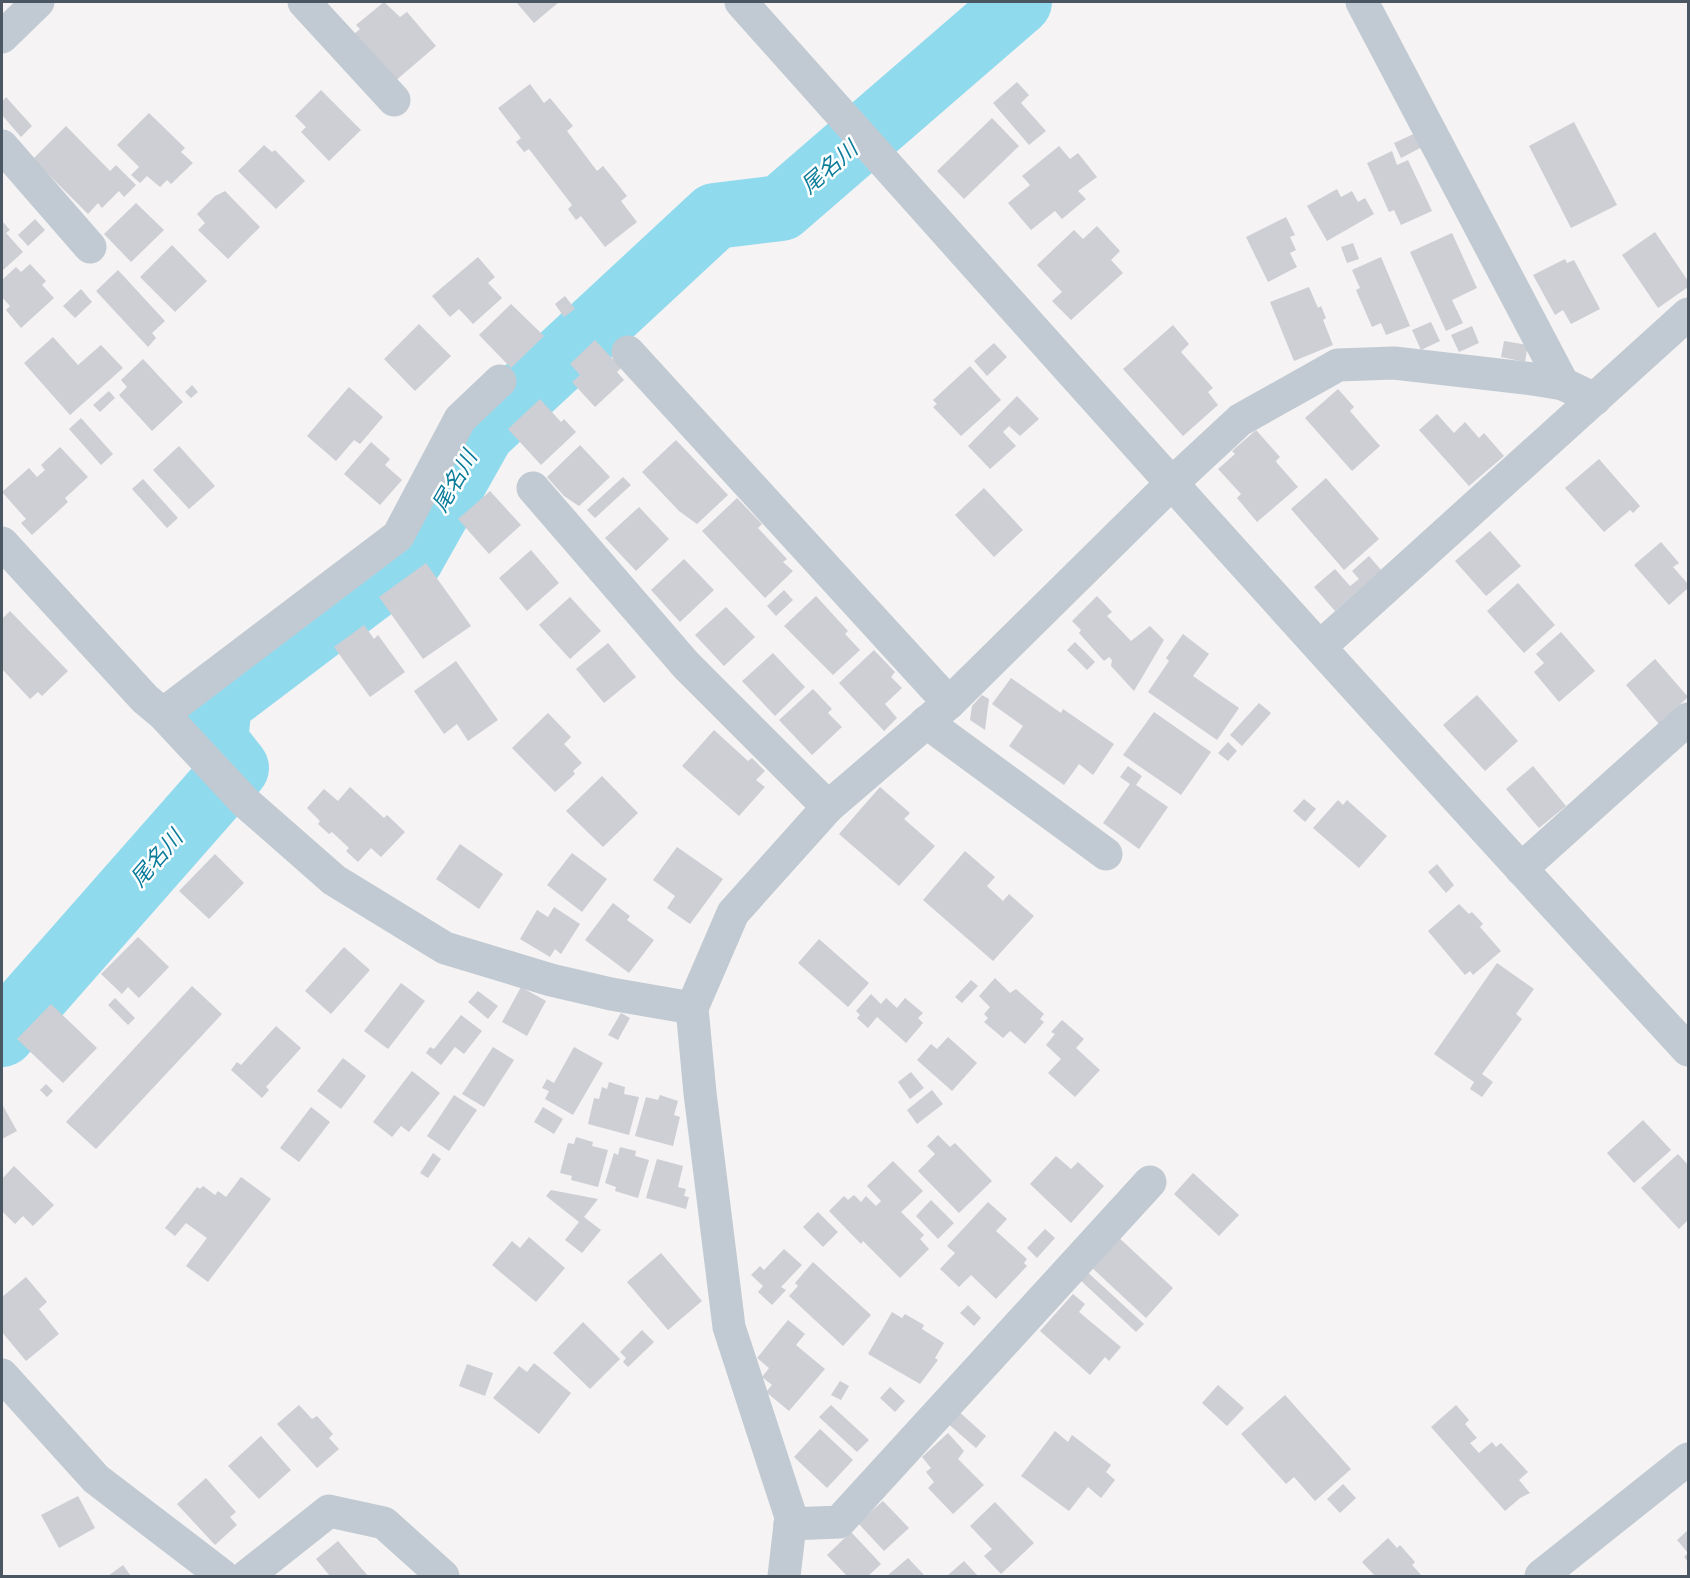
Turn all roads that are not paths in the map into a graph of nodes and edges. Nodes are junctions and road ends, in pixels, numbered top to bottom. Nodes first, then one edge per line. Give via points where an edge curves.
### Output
1 (38, 2) edge
2 (304, 2) edge
3 (741, 2) edge
4 (1362, 2) edge
5 (2, 37) edge
6 (394, 100) dead end
7 (2, 146) edge
8 (90, 247) dead end
9 (1689, 314) edge
10 (628, 352) dead end
11 (500, 381) dead end
12 (1563, 384) junction
13 (1594, 399) junction
14 (1171, 484) junction
15 (533, 488) dead end
16 (2, 543) edge
17 (1320, 647) junction
18 (937, 713) junction
19 (163, 714) junction
20 (1689, 719) edge
21 (828, 807) junction
22 (1106, 854) dead end
23 (1521, 869) junction
24 (692, 1008) junction
25 (1689, 1050) edge
26 (1150, 1182) dead end
27 (2, 1375) edge
28 (1689, 1459) edge
29 (790, 1524) junction
30 (223, 1576) edge
31 (247, 1576) edge
32 (443, 1576) edge
33 (784, 1576) edge
34 (1541, 1576) edge

1 - 5 street
2 - 6 street
3 - 14 street
4 - 12 street
7 - 8 street
9 - 13 street
10 - 18 street
11 - 19 street via 460,419 398,536
12 - 13 street
12 - 14 street via 1394,363 1338,365 1240,420
13 - 17 street
14 - 17 street
14 - 18 street
15 - 21 street via 686,665
16 - 19 street
17 - 23 street
18 - 21 street
18 - 22 street
19 - 24 street via 244,802 334,880 445,948 551,980
20 - 23 street
21 - 24 street via 733,913
23 - 25 street
24 - 29 street via 729,1327 791,1517
26 - 29 street via 839,1522
27 - 30 street via 96,1479
28 - 34 street
29 - 33 street
31 - 32 street via 329,1511 384,1523

